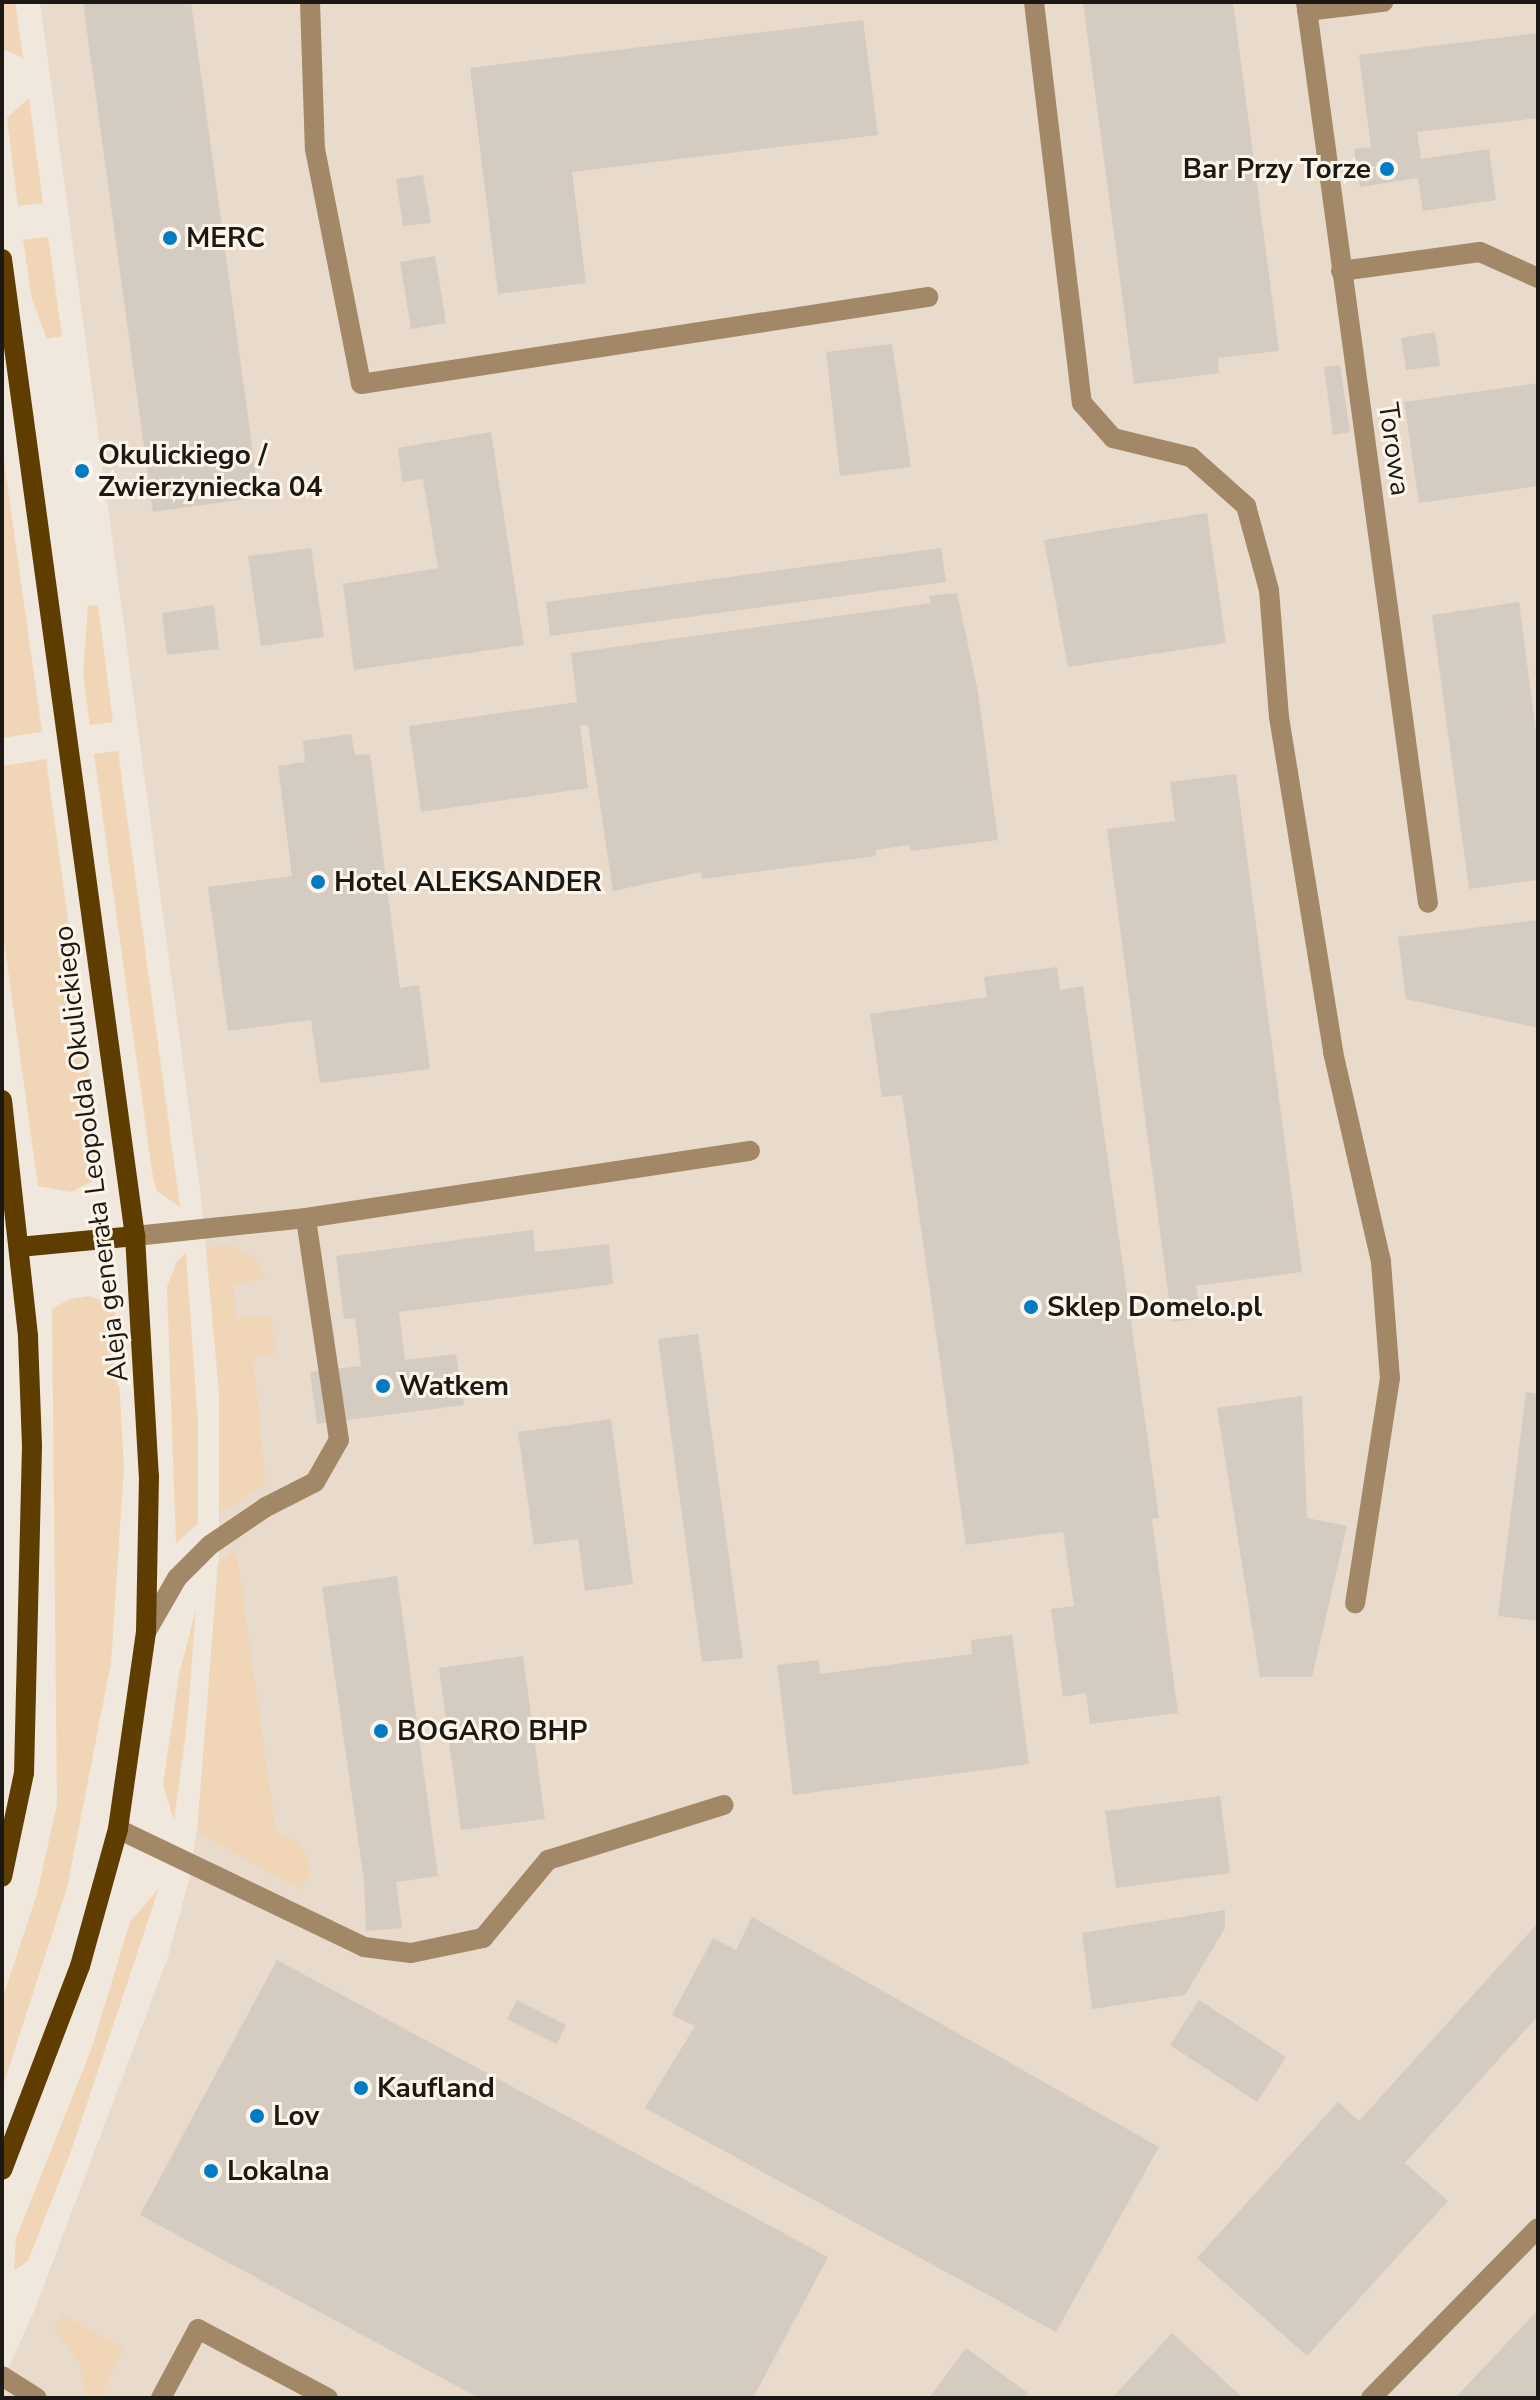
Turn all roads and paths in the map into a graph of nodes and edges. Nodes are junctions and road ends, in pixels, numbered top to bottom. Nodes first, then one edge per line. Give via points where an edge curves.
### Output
1 (310, 2) edge
2 (1034, 2) edge
3 (1383, 2) edge
4 (1306, 7) edge
5 (2, 259) edge
6 (1341, 271) junction
7 (1538, 278) edge
8 (4, 288) edge
9 (928, 297) dead end
10 (1428, 903) dead end
11 (2, 1100) edge
12 (750, 1151) dead end
13 (306, 1218) junction
14 (135, 1236) junction
15 (19, 1247) junction
16 (1355, 1603) dead end
17 (146, 1632) junction
18 (724, 1805) dead end
19 (118, 1829) junction
20 (2, 1877) edge
21 (2, 2170) edge
22 (1538, 2228) edge
23 (2, 2376) edge
24 (37, 2398) edge
25 (161, 2398) edge
26 (328, 2398) edge
27 (1371, 2398) edge

1 - 9 street via 315,149 361,384
2 - 16 street via 1082,403 1113,438 1191,457 1246,506 1269,590 1279,717 1333,1052 1381,1262 1390,1378
3 - 4 street
4 - 6 street, Torowa
5 - 8 main road, Aleja generała Leopolda Okulickiego
6 - 7 street via 1480,252
6 - 10 street, Torowa
8 - 14 main road, Aleja generała Leopolda Okulickiego
11 - 15 main road
12 - 13 street
13 - 14 street
13 - 17 street via 339,1440 315,1482 266,1507 199,1556 177,1578
14 - 15 main road
14 - 17 main road, Aleja generała Leopolda Okulickiego via 148,1406
15 - 20 main road via 32,1446 29,1605 24,1773
17 - 19 main road, Aleja generała Leopolda Okulickiego
18 - 19 street via 548,1860 483,1938 411,1953 364,1947
19 - 21 main road, Aleja generała Leopolda Okulickiego via 80,1966
22 - 27 street
23 - 24 street
25 - 26 street via 198,2329

